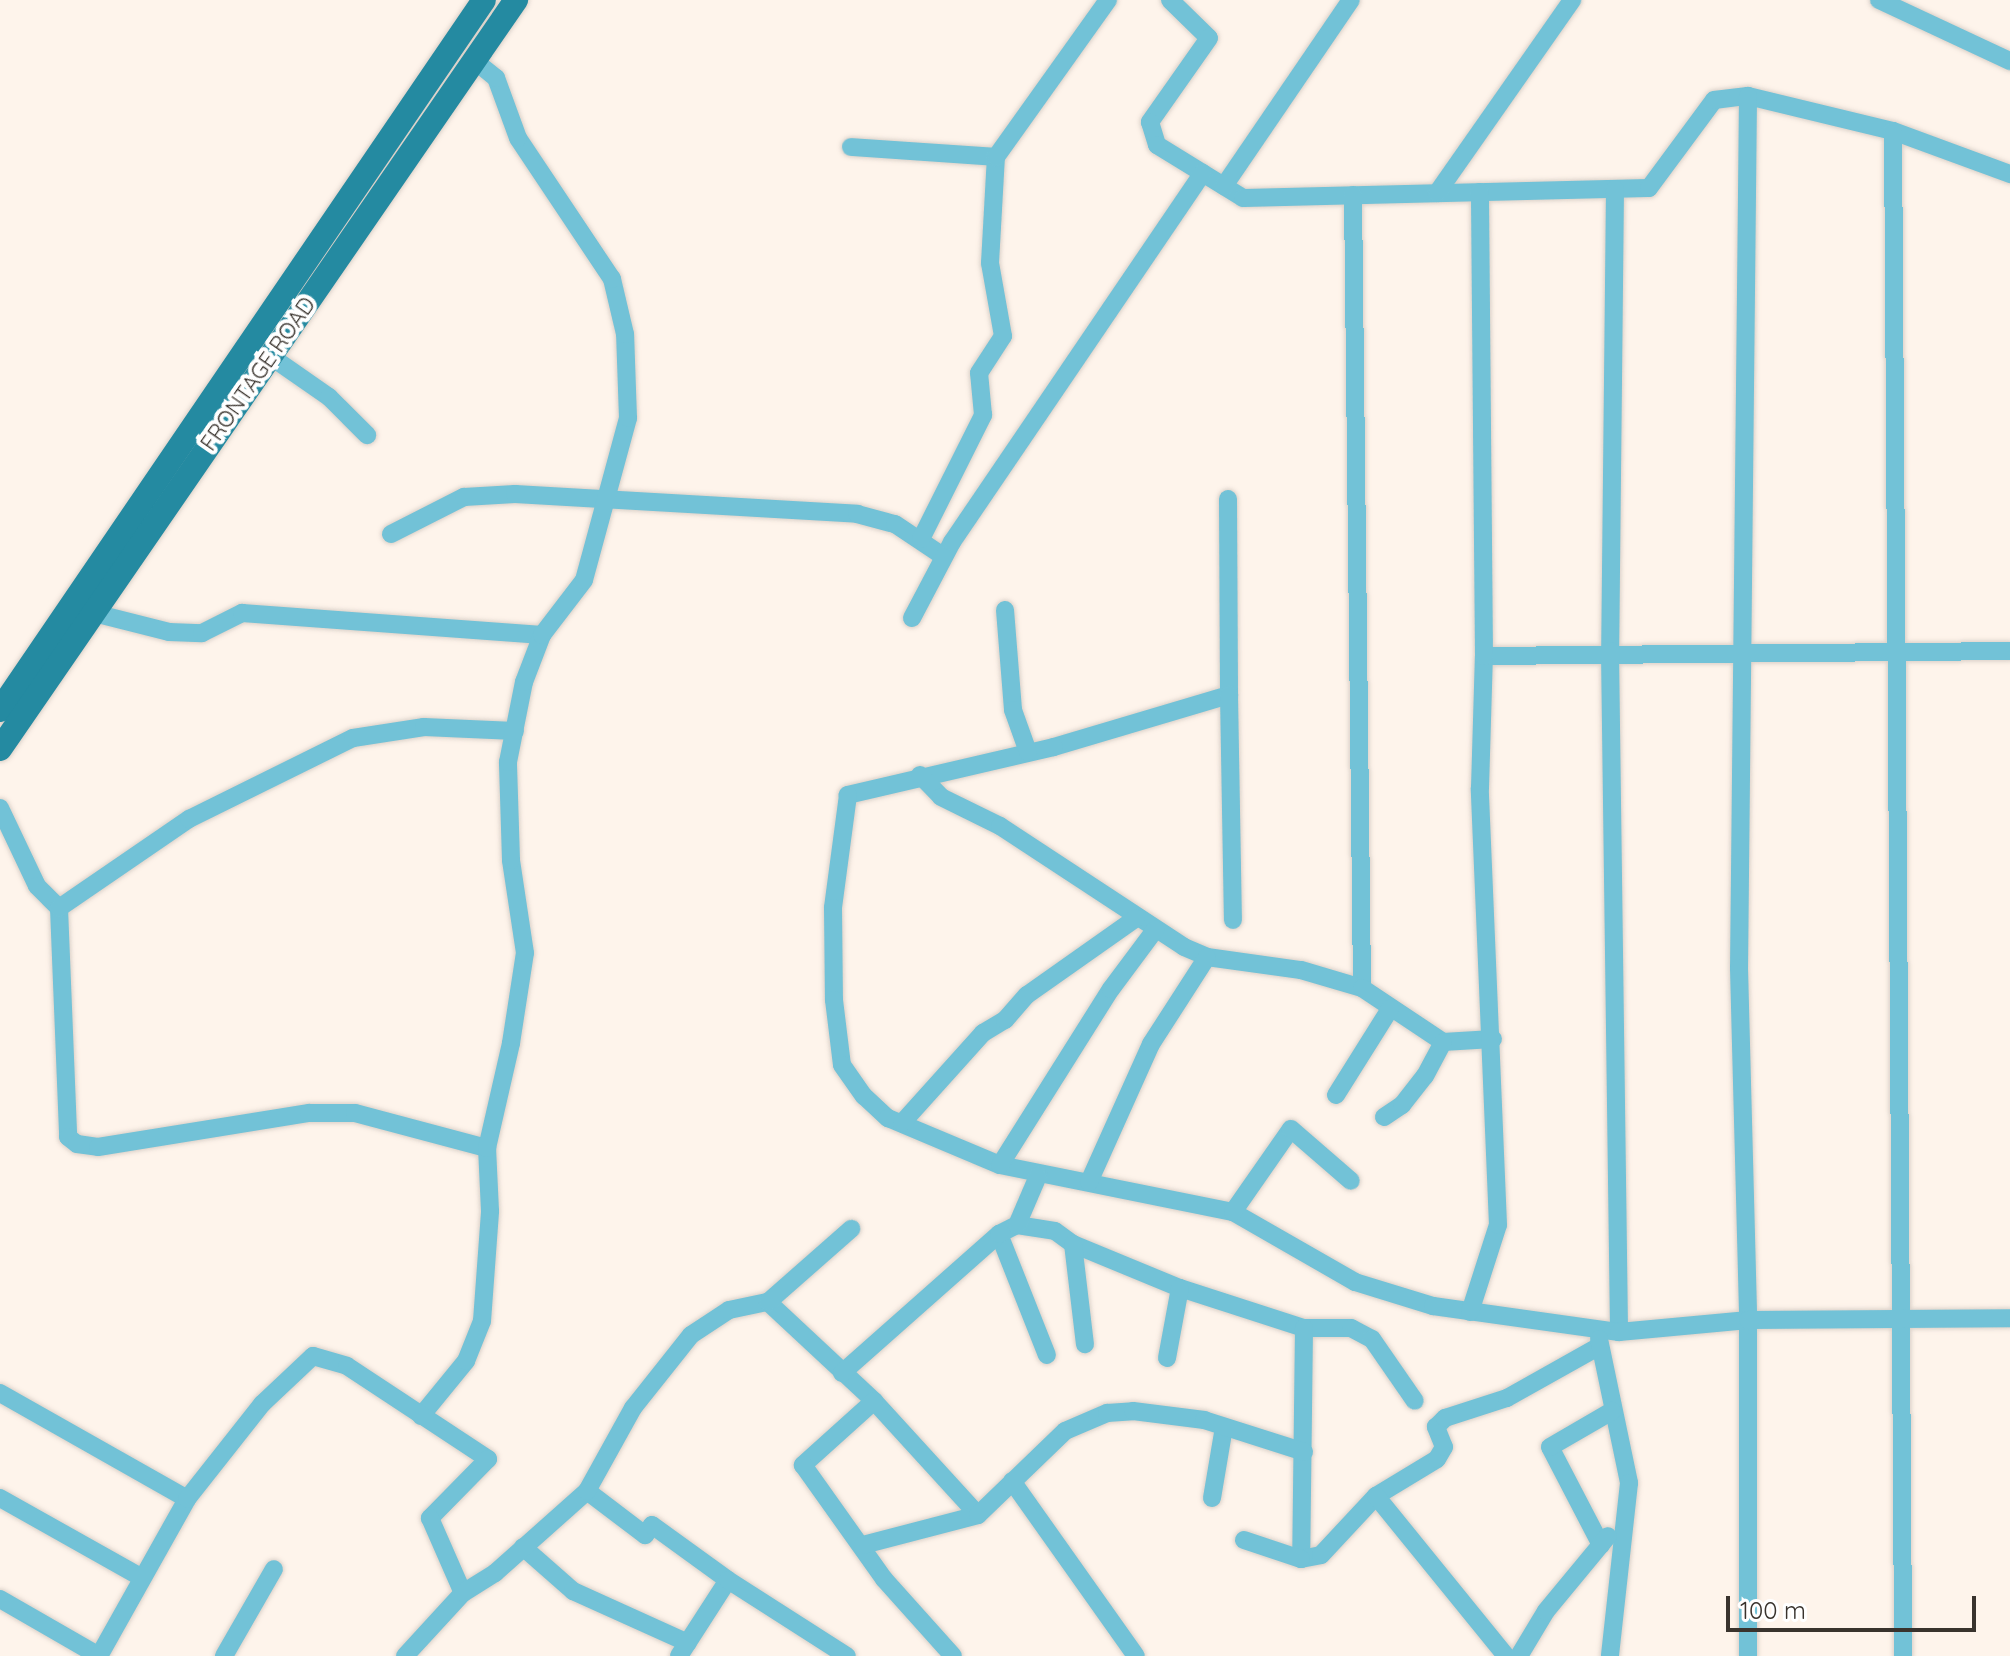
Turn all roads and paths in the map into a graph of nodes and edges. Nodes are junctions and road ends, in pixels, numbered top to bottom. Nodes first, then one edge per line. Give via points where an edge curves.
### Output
1 (484, 0) edge
2 (516, 0) edge
3 (1108, 0) edge
4 (1170, 0) edge
5 (1351, 0) edge
6 (1572, 0) edge
7 (1879, 0) edge
8 (474, 60) junction
9 (2010, 61) edge
10 (1748, 96) junction
11 (1893, 131) junction
12 (851, 147) dead end
13 (996, 157) junction
14 (1203, 173) junction
15 (2010, 174) edge
16 (1224, 186) junction
17 (1615, 189) junction
18 (1480, 192) junction
19 (1437, 193) junction
20 (1353, 195) junction
21 (270, 356) junction
22 (367, 435) dead end
23 (1228, 499) dead end
24 (606, 502) junction
25 (391, 534) dead end
26 (921, 539) junction
27 (943, 556) junction
28 (82, 610) junction
29 (1005, 610) dead end
30 (912, 618) dead end
31 (542, 635) junction
32 (1610, 651) junction
33 (1894, 651) junction
34 (2010, 651) edge
35 (1740, 652) junction
36 (1484, 656) junction
37 (1229, 695) junction
38 (0, 710) edge
39 (515, 731) junction
40 (0, 749) edge
41 (1028, 752) junction
42 (920, 775) junction
43 (0, 808) edge
44 (59, 908) junction
45 (1136, 918) junction
46 (1233, 920) dead end
47 (1155, 930) junction
48 (1207, 957) junction
49 (1362, 988) junction
50 (1390, 1009) junction
51 (1493, 1039) junction
52 (1443, 1042) junction
53 (1336, 1095) dead end
54 (1384, 1117) dead end
55 (902, 1123) junction
56 (487, 1148) junction
57 (1000, 1165) junction
58 (1038, 1176) junction
59 (1351, 1181) dead end
60 (1089, 1182) junction
61 (1233, 1212) junction
62 (1017, 1225) junction
63 (851, 1229) dead end
64 (999, 1234) junction
65 (1073, 1244) junction
66 (1180, 1288) junction
67 (768, 1302) junction
68 (1470, 1312) junction
69 (1901, 1316) junction
70 (2010, 1318) edge
71 (1748, 1320) junction
72 (1304, 1328) junction
73 (1606, 1335) junction
74 (1085, 1344) dead end
75 (1047, 1355) dead end
76 (1167, 1358) dead end
77 (842, 1373) junction
78 (0, 1393) edge
79 (874, 1401) junction
80 (1415, 1401) dead end
81 (1612, 1411) junction
82 (421, 1416) junction
83 (1224, 1427) junction
84 (1304, 1452) junction
85 (1012, 1481) junction
86 (587, 1491) junction
87 (1376, 1496) junction
88 (0, 1498) edge
89 (1212, 1498) dead end
90 (187, 1499) junction
91 (978, 1515) junction
92 (1621, 1522) junction
93 (1244, 1540) dead end
94 (863, 1545) junction
95 (1601, 1545) junction
96 (523, 1547) junction
97 (1301, 1559) junction
98 (274, 1569) dead end
99 (141, 1577) junction
100 (728, 1580) junction
101 (463, 1593) junction
102 (0, 1599) edge
103 (684, 1650) edge
104 (224, 1656) edge
105 (405, 1656) edge
106 (847, 1656) edge
107 (953, 1656) edge
108 (1136, 1656) edge
109 (1506, 1656) edge
110 (1519, 1656) edge
111 (1610, 1656) edge
112 (1748, 1656) edge
113 (1903, 1656) edge

1 - 28 main road
2 - 8 main road, FRONTAGE ROAD
3 - 13 street
4 - 14 street via 1209,38 1150,122 1157,145
5 - 16 street
6 - 19 street
7 - 9 street
8 - 21 main road, FRONTAGE ROAD
8 - 24 street via 496,78 518,138 612,279 625,334 628,418
10 - 11 street
10 - 17 street via 1714,100 1649,188
10 - 35 street
11 - 15 street
11 - 33 street
12 - 13 street
13 - 26 street via 990,263 1003,336 979,373 983,415
14 - 16 street
14 - 27 street
16 - 20 street via 1243,198
17 - 18 street
17 - 32 street
18 - 19 street
18 - 36 street
19 - 20 street
20 - 49 street
21 - 22 street via 329,397
21 - 28 main road, FRONTAGE ROAD
23 - 37 street
24 - 25 street via 515,494 464,497
24 - 26 street via 694,502 857,514 895,524
24 - 31 street via 584,580
26 - 27 street
27 - 30 street
28 - 31 street via 169,632 202,633 242,613
28 - 38 main road
28 - 40 main road, FRONTAGE ROAD
29 - 41 street via 1013,710
31 - 39 street via 532,653
32 - 35 street
32 - 36 street
32 - 73 street
33 - 34 street
33 - 35 street
33 - 69 street
35 - 71 street via 1739,968
36 - 51 street via 1481,871
37 - 41 street
37 - 46 street
39 - 44 street via 424,727 353,738 189,819
39 - 56 street via 508,762 511,860 525,953
41 - 42 street
42 - 45 street via 941,797 1000,826
42 - 55 street via 848,795 833,908 842,1065 864,1096
43 - 44 street via 37,886
44 - 56 street via 68,1137 77,1144 98,1147 309,1113 355,1113
45 - 47 street
45 - 55 street via 1027,995 965,1052
47 - 48 street
47 - 57 street
48 - 49 street via 1301,970
48 - 60 street via 1151,1044
49 - 50 street
50 - 52 street
50 - 53 street
51 - 52 street
51 - 68 street via 1498,1225
52 - 54 street via 1425,1076 1402,1105
55 - 57 street
56 - 82 street via 490,1211 482,1321 466,1361
57 - 58 street
58 - 60 street
58 - 62 street
59 - 61 street via 1291,1129
60 - 61 street
61 - 68 street via 1355,1282
62 - 64 street
62 - 65 street via 1055,1231
63 - 67 street
64 - 75 street
64 - 77 street
65 - 66 street
65 - 74 street
66 - 72 street
66 - 76 street
67 - 77 street
67 - 86 street via 729,1310 691,1335 633,1408
68 - 73 street
69 - 70 street
69 - 71 street
69 - 113 street
71 - 73 street
71 - 112 street
72 - 80 street via 1351,1328 1372,1339
72 - 84 street
73 - 81 street
73 - 87 street via 1507,1398 1445,1418 1436,1427 1444,1447 1437,1459
77 - 79 street
78 - 90 street
79 - 91 street
79 - 94 street via 803,1465 811,1483
81 - 92 street via 1629,1483
81 - 95 street via 1550,1447
82 - 90 street via 347,1366 313,1356 262,1404
82 - 101 street via 488,1459 430,1518
83 - 84 street
83 - 85 street via 1133,1411 1107,1413 1065,1431
83 - 89 street
84 - 97 street
85 - 91 street
85 - 108 street
86 - 96 street
86 - 100 street via 645,1535 652,1525
87 - 97 street via 1321,1555
87 - 109 street
88 - 99 street
90 - 99 street
91 - 94 street
92 - 95 street
92 - 111 street
93 - 97 street
94 - 107 street via 884,1579
95 - 110 street via 1546,1611
96 - 101 street
96 - 103 street via 573,1591
98 - 104 street
99 - 102 street via 99,1656
100 - 103 street
100 - 106 street
101 - 105 street

